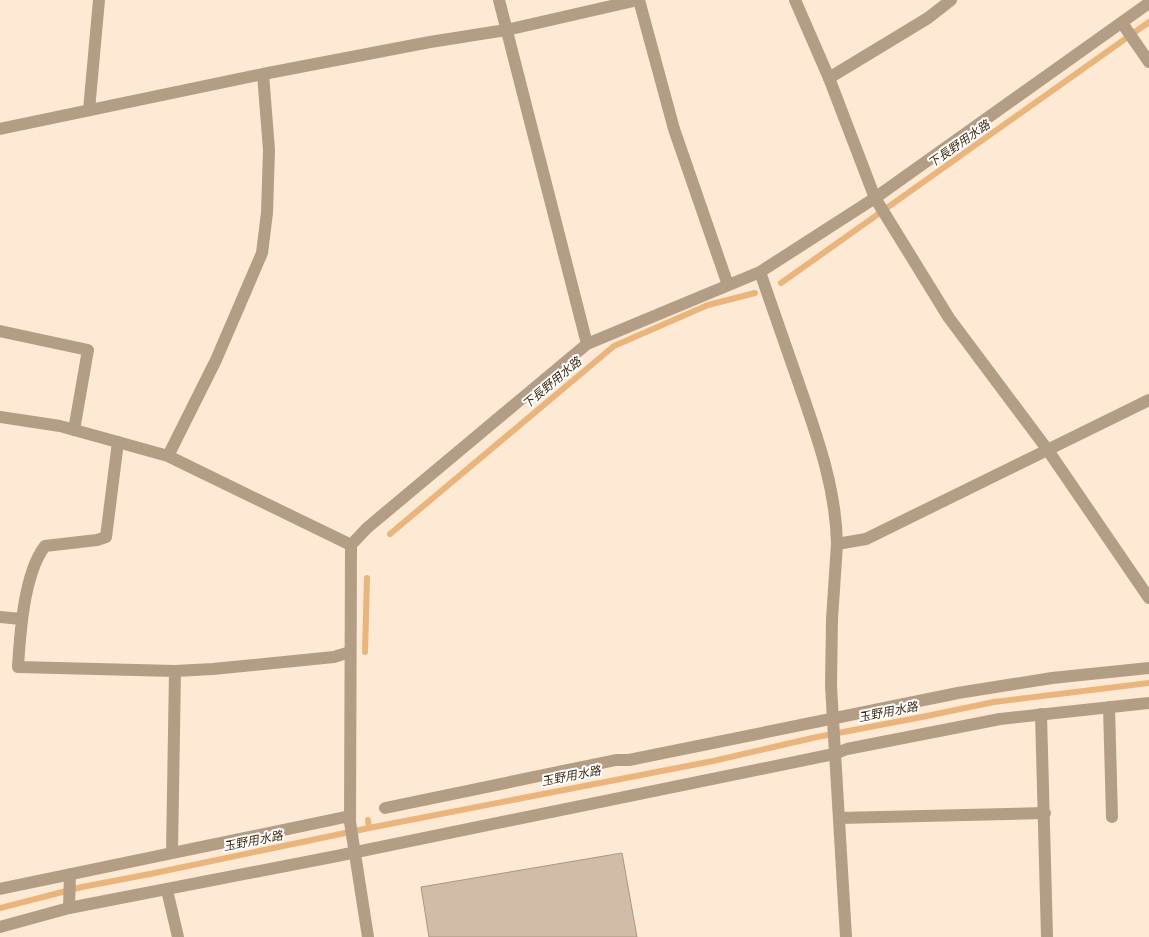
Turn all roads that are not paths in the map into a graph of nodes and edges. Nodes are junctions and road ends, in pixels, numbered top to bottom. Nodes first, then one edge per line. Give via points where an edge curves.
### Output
1 (99, 0) edge
2 (499, 0) edge
3 (639, 0) edge
4 (795, 0) edge
5 (951, 0) edge
6 (1149, 3) edge
7 (506, 30) junction
8 (1127, 31) junction
9 (1149, 62) edge
10 (262, 74) junction
11 (829, 78) junction
12 (89, 110) junction
13 (0, 129) edge
14 (881, 207) junction
15 (760, 272) junction
16 (728, 285) junction
17 (0, 332) edge
18 (587, 344) junction
19 (1149, 400) edge
20 (0, 417) edge
21 (74, 430) junction
22 (118, 442) junction
23 (1047, 449) junction
24 (168, 456) junction
25 (837, 544) junction
26 (351, 545) junction
27 (1149, 598) edge
28 (0, 617) edge
29 (21, 619) junction
30 (350, 652) junction
31 (1149, 668) edge
32 (175, 671) junction
33 (1149, 703) edge
34 (1109, 707) junction
35 (1041, 714) junction
36 (832, 721) junction
37 (834, 750) junction
38 (385, 808) dead end
39 (1045, 814) junction
40 (1112, 817) dead end
41 (838, 818) junction
42 (350, 819) junction
43 (353, 847) junction
44 (172, 852) junction
45 (70, 875) junction
46 (0, 889) edge
47 (167, 890) junction
48 (69, 903) junction
49 (0, 927) edge
50 (178, 937) edge
51 (368, 937) edge
52 (846, 937) edge
53 (1047, 937) edge

1 - 12 street
2 - 7 street
3 - 7 street
3 - 16 street via 674,128
4 - 11 street
5 - 11 street via 928,18
6 - 8 street
7 - 10 street
7 - 18 street
8 - 9 street
8 - 14 street
10 - 12 street
10 - 24 street via 269,150 267,213 262,253 216,360
11 - 14 street
12 - 13 street
14 - 15 street
14 - 23 street via 949,318
15 - 16 street
15 - 25 street via 822,449 833,501
16 - 18 street
17 - 21 street via 88,350
18 - 26 street via 366,528
19 - 23 street
20 - 21 street
21 - 22 street
22 - 24 street
22 - 29 street via 106,537 45,546 37,556
23 - 25 street via 866,538
23 - 27 street
24 - 26 street
25 - 36 street via 831,646
26 - 30 street
28 - 29 street
29 - 32 street via 18,667
30 - 32 street via 319,658
30 - 42 street
31 - 36 street via 1052,678 958,693
32 - 44 street
33 - 34 street
34 - 35 street
34 - 40 street
35 - 37 street
35 - 39 street
36 - 37 street
36 - 38 street via 629,760 616,760
37 - 41 street
37 - 43 street
39 - 41 street
39 - 53 street
41 - 52 street
42 - 43 street
42 - 44 street
43 - 47 street
43 - 51 street
44 - 45 street
45 - 46 street
45 - 48 street
47 - 48 street
47 - 50 street
48 - 49 street

